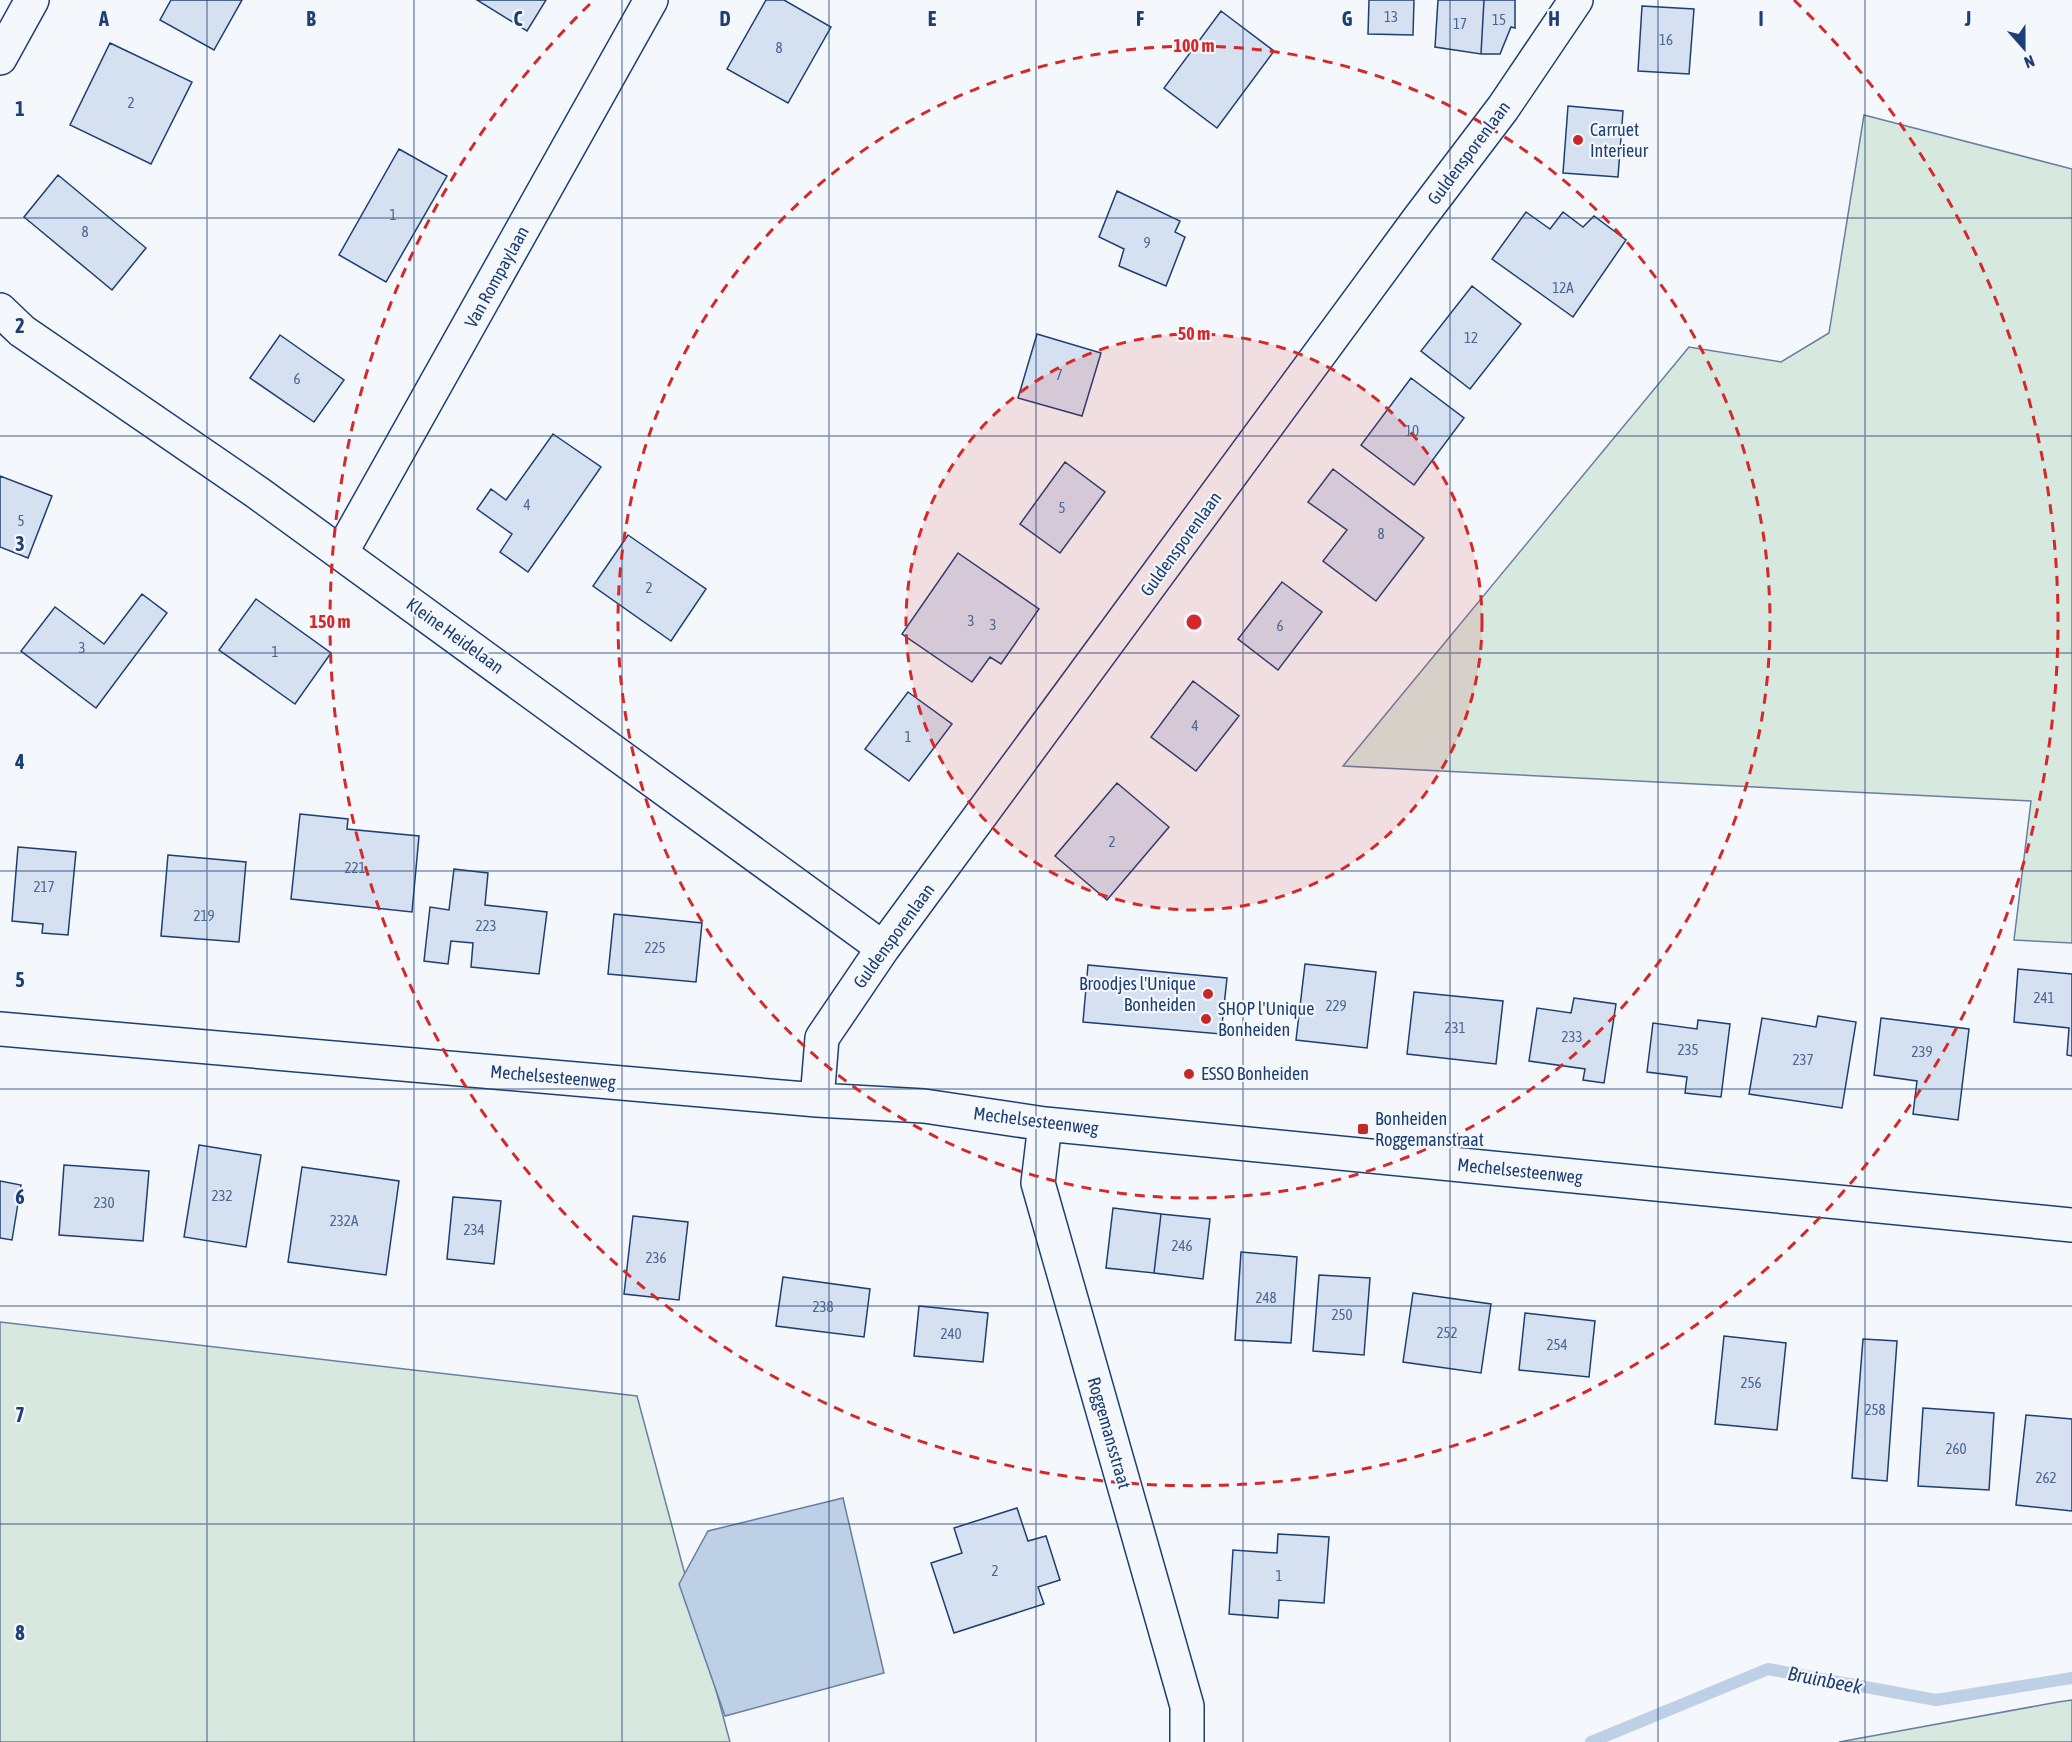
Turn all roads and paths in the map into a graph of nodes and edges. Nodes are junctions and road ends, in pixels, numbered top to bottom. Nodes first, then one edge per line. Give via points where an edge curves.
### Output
1 (32, 0) edge
2 (651, 0) edge
3 (1576, 0) edge
4 (0, 58) edge
5 (7, 324) edge
6 (341, 553) junction
7 (883, 948) junction
8 (0, 1029) edge
9 (817, 1100) junction
10 (1045, 1124) junction
11 (2072, 1225) edge
12 (1187, 1742) edge

1 - 4 street
2 - 6 street, Van Rompaylaan
3 - 7 street, Guldensporenlaan via 1503,108
5 - 6 street, Kleine Heidelaan via 258,492
6 - 7 street, Kleine Heidelaan
7 - 9 street, Guldensporenlaan via 822,1038
8 - 9 street, Mechelsesteenweg
9 - 10 street, Mechelsesteenweg via 924,1106
10 - 11 street, Mechelsesteenweg
10 - 12 street, Roggemansstraat via 1038,1183 1187,1706

